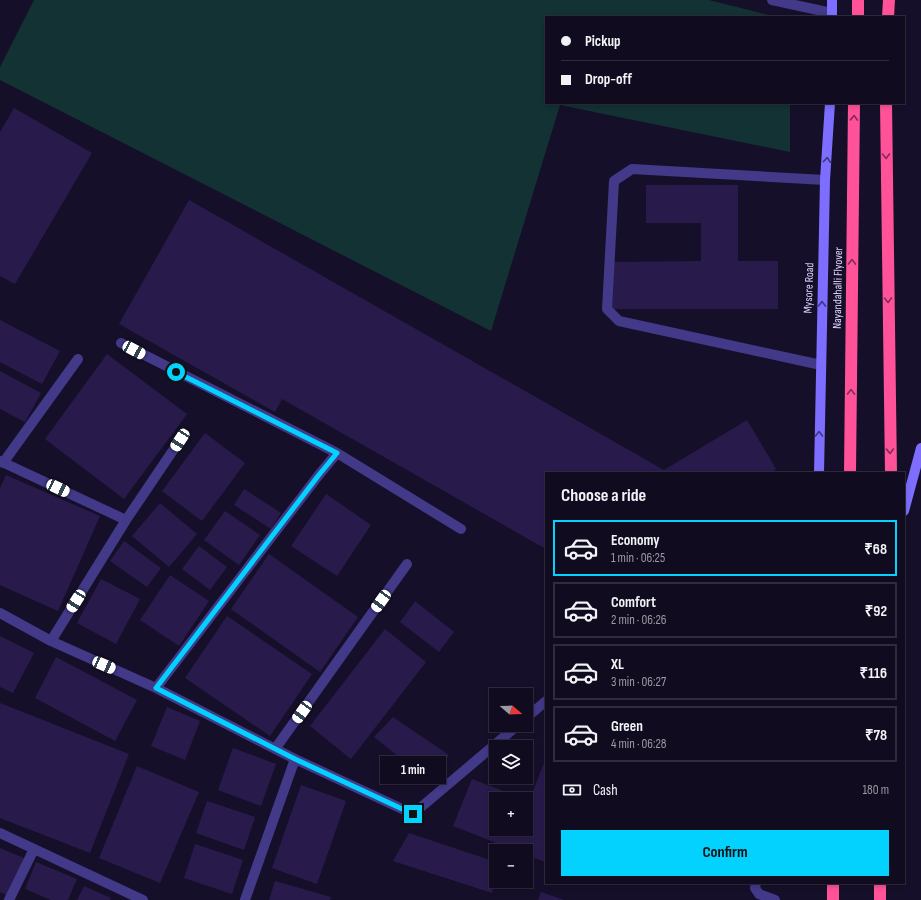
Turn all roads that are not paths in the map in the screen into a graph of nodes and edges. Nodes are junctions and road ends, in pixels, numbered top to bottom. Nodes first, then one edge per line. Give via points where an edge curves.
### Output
1 (772, 0) edge
2 (832, 0) edge
3 (858, 0) edge
4 (889, 0) edge
5 (832, 15) edge
6 (858, 16) edge
7 (888, 16) edge
8 (830, 104) edge
9 (854, 104) edge
10 (886, 104) edge
11 (826, 180) junction
12 (121, 343) dead end
13 (78, 359) dead end
14 (821, 365) junction
15 (180, 440) dead end
16 (921, 448) edge
17 (337, 453) junction
18 (1, 462) edge
19 (818, 472) edge
20 (850, 472) edge
21 (891, 472) edge
22 (905, 507) edge
23 (126, 520) junction
24 (461, 529) dead end
25 (407, 564) dead end
26 (0, 613) edge
27 (51, 641) junction
28 (156, 688) junction
29 (545, 703) edge
30 (533, 712) edge
31 (510, 732) edge
32 (275, 749) junction
33 (295, 759) junction
34 (0, 833) edge
35 (34, 849) junction
36 (756, 884) edge
37 (833, 884) edge
38 (880, 884) edge
39 (9, 900) edge
40 (143, 900) edge
41 (245, 900) edge
42 (775, 900) edge
43 (833, 900) edge
44 (880, 900) edge

1 - 5 street
2 - 5 street
3 - 6 highway
4 - 7 highway
11 -> 8 street, Mysore Road
20 -> 9 highway, Nayandahalli Flyover
10 -> 21 highway
14 -> 11 street, Mysore Road
11 - 14 street via 632,169 614,181 607,309 619,321
12 - 17 street
13 - 18 street
19 -> 14 street, Mysore Road
15 - 23 street
16 - 22 street
17 - 24 street
17 - 28 street
18 - 23 street
23 - 27 street
25 - 32 street
26 - 27 street
27 - 28 street
28 - 32 street
29 - 30 street
31 - 33 street via 413,814
32 - 33 street
33 - 41 street
34 - 35 street
35 - 39 street
35 - 40 street
36 - 42 street via 759,894
37 - 43 highway
38 - 44 highway

